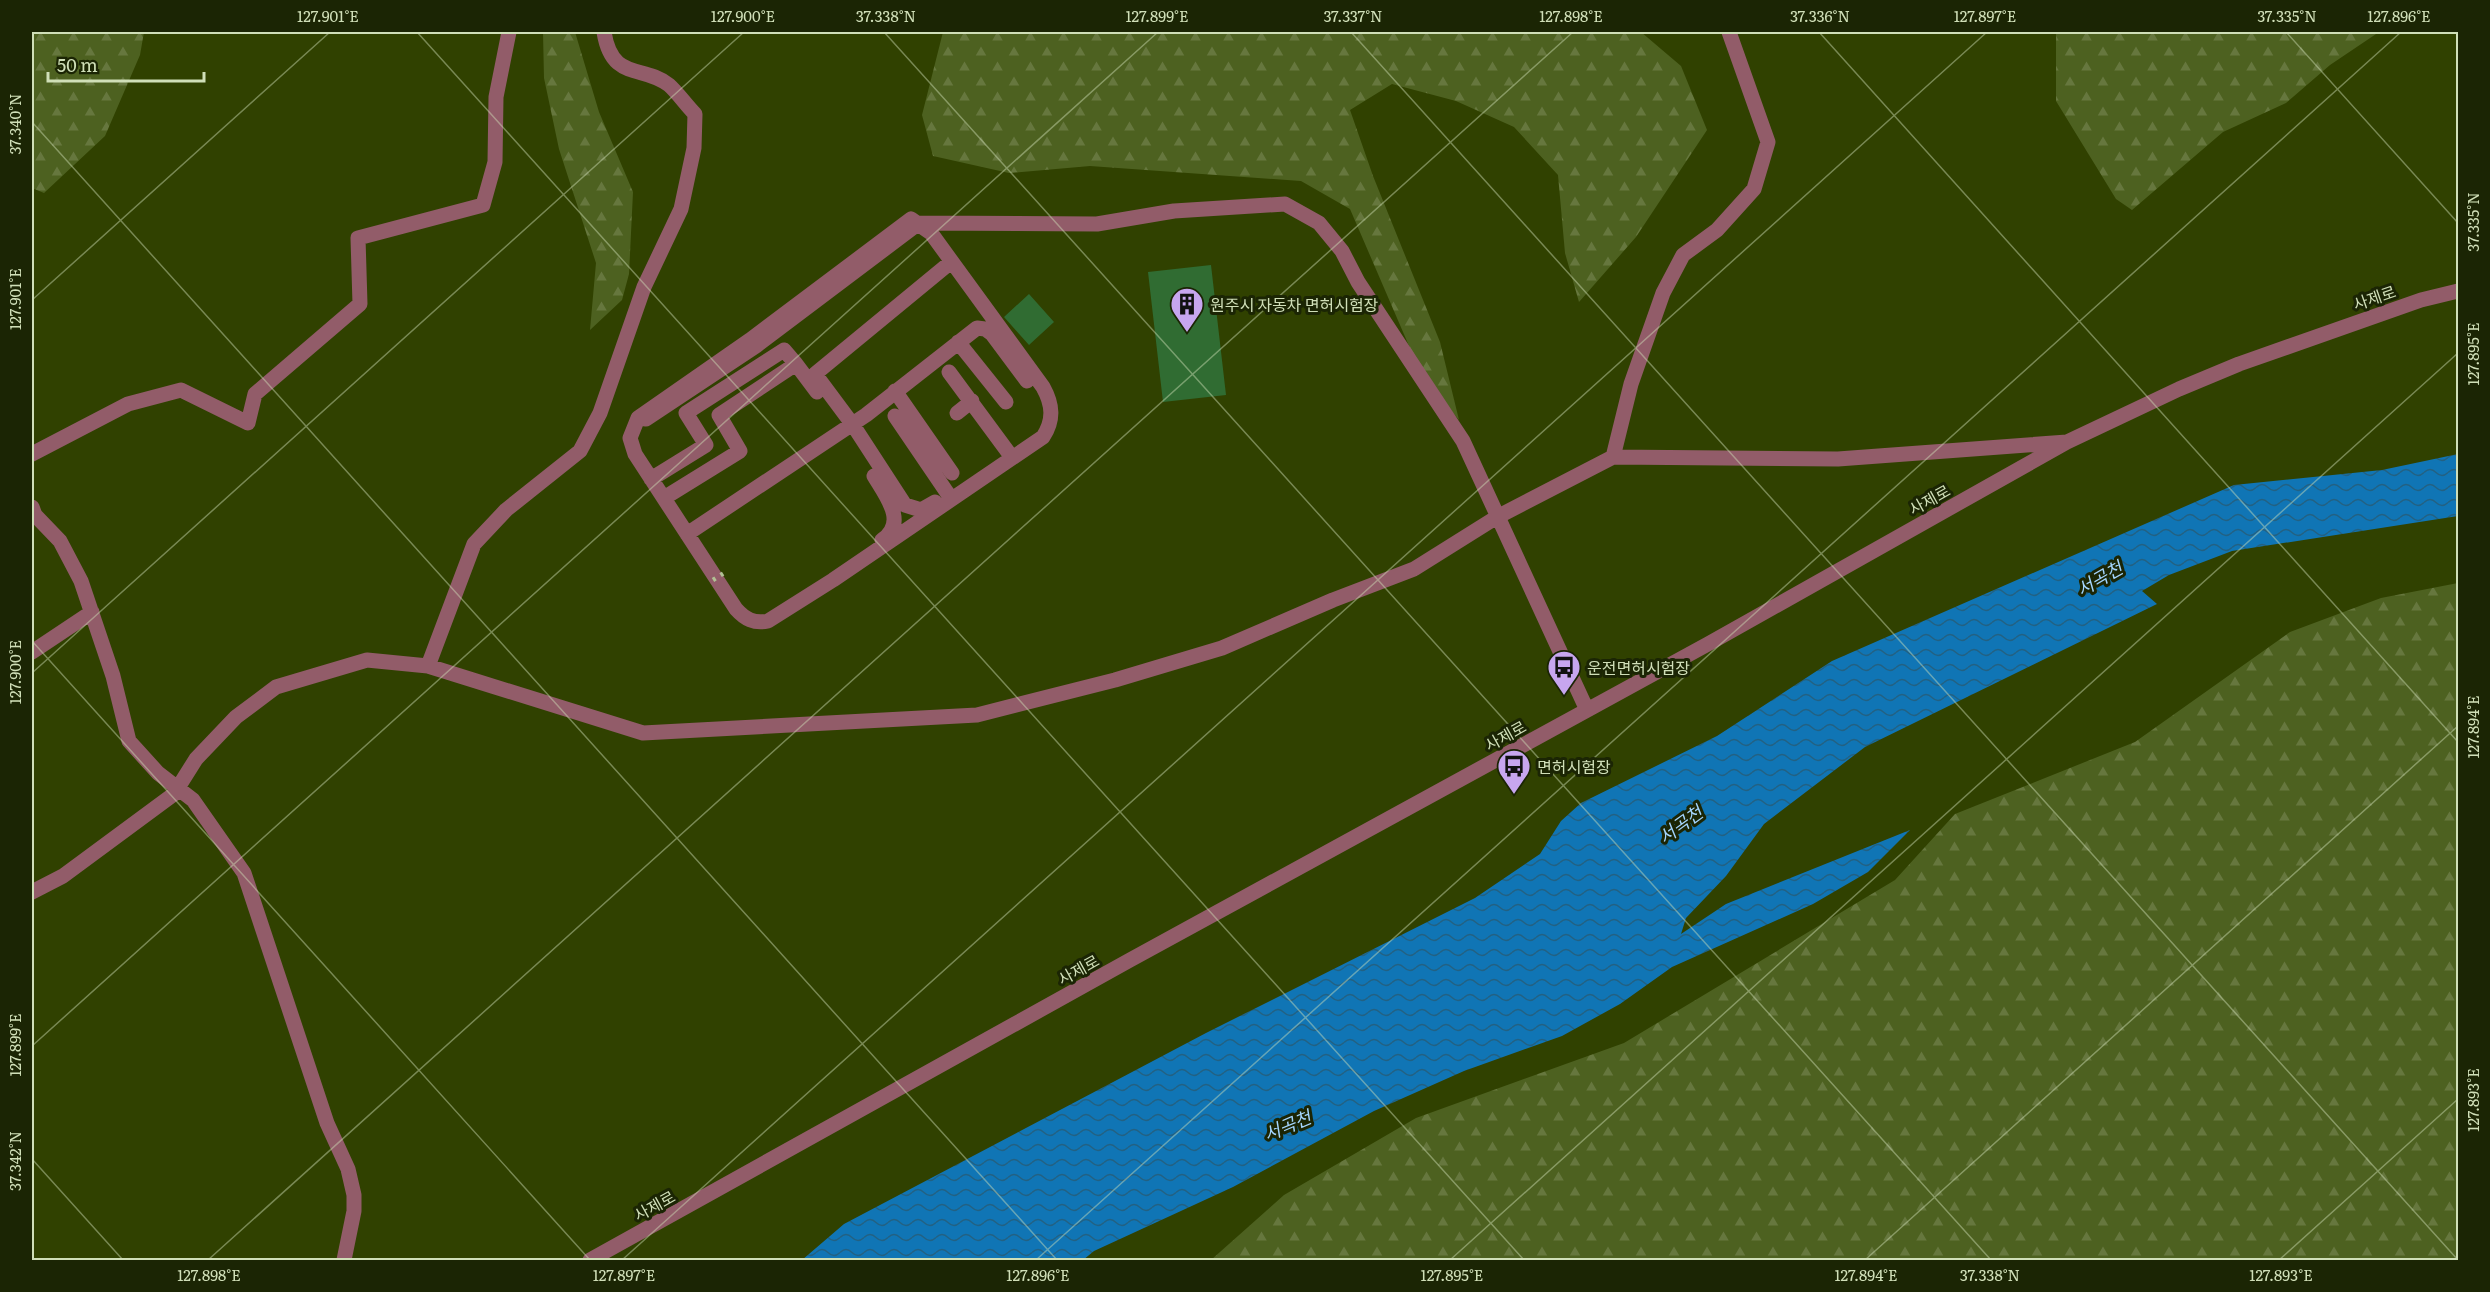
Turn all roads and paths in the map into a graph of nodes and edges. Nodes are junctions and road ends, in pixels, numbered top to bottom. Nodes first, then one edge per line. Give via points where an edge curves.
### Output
1 (509, 32) edge
2 (604, 32) edge
3 (1729, 32) edge
4 (915, 221) junction
5 (950, 269) junction
6 (2456, 291) edge
7 (958, 342) junction
8 (796, 364) junction
9 (949, 372) dead end
10 (1003, 390) dead end
11 (896, 391) junction
12 (972, 401) junction
13 (957, 413) dead end
14 (895, 416) dead end
15 (848, 424) junction
16 (2067, 442) junction
17 (1008, 452) junction
18 (32, 454) edge
19 (1613, 457) junction
20 (952, 473) dead end
21 (651, 479) junction
22 (948, 494) junction
23 (664, 498) junction
24 (32, 507) edge
25 (1497, 517) junction
26 (687, 529) junction
27 (92, 612) junction
28 (32, 652) edge
29 (428, 666) junction
30 (1587, 710) junction
31 (178, 788) junction
32 (32, 892) edge
33 (344, 1260) edge
34 (590, 1260) edge

1 - 18 street via 496,97 495,162 483,205 358,238 360,304 255,394 248,423 181,390 128,404
2 - 29 street via 620,66 668,84 695,114 694,148 681,209 644,287 600,413 580,451 506,510 474,544
3 - 19 street via 1768,142 1754,189 1717,230 1683,255 1663,293 1631,384
4 - 5 street via 931,233
4 - 21 street via 638,418 631,430 631,445
4 - 25 street via 1088,224 1174,211 1285,204 1319,223 1342,251 1358,282 1463,441
5 - 15 street via 821,382
5 - 15 street via 978,312 977,317
5 - 26 street via 1007,336 1048,398 1052,414 1043,437 768,621 758,623 740,614
6 - 16 street, 사제로 via 2354,322 2239,364
7 - 10 street
7 - 11 street
7 - 17 street via 976,328 988,330 1041,403 1043,414 1038,429
8 - 15 street
8 - 21 street via 784,350 686,413 706,445
8 - 23 street via 719,415 740,451
9 - 12 street
11 - 15 street
11 - 20 street via 943,449
12 - 13 street
12 - 17 street
14 - 22 street via 910,451
15 - 22 street via 905,505 925,509
15 - 26 street
15 - 26 street via 892,507 895,527 887,537 833,573 769,614 750,616
16 - 19 street via 1838,459
16 - 30 street, 사제로
17 - 22 street
19 - 25 street
21 - 23 street
23 - 26 street
24 - 27 street via 60,541
25 - 29 street via 1414,569 1222,648 977,715 643,733
25 - 30 street
27 - 28 street
27 - 31 street via 129,741
29 - 31 street via 367,660 276,687 236,717 196,759
30 - 34 street, 사제로
31 - 32 street via 100,850
31 - 33 street via 193,800 244,873 327,1123 348,1169 354,1211

